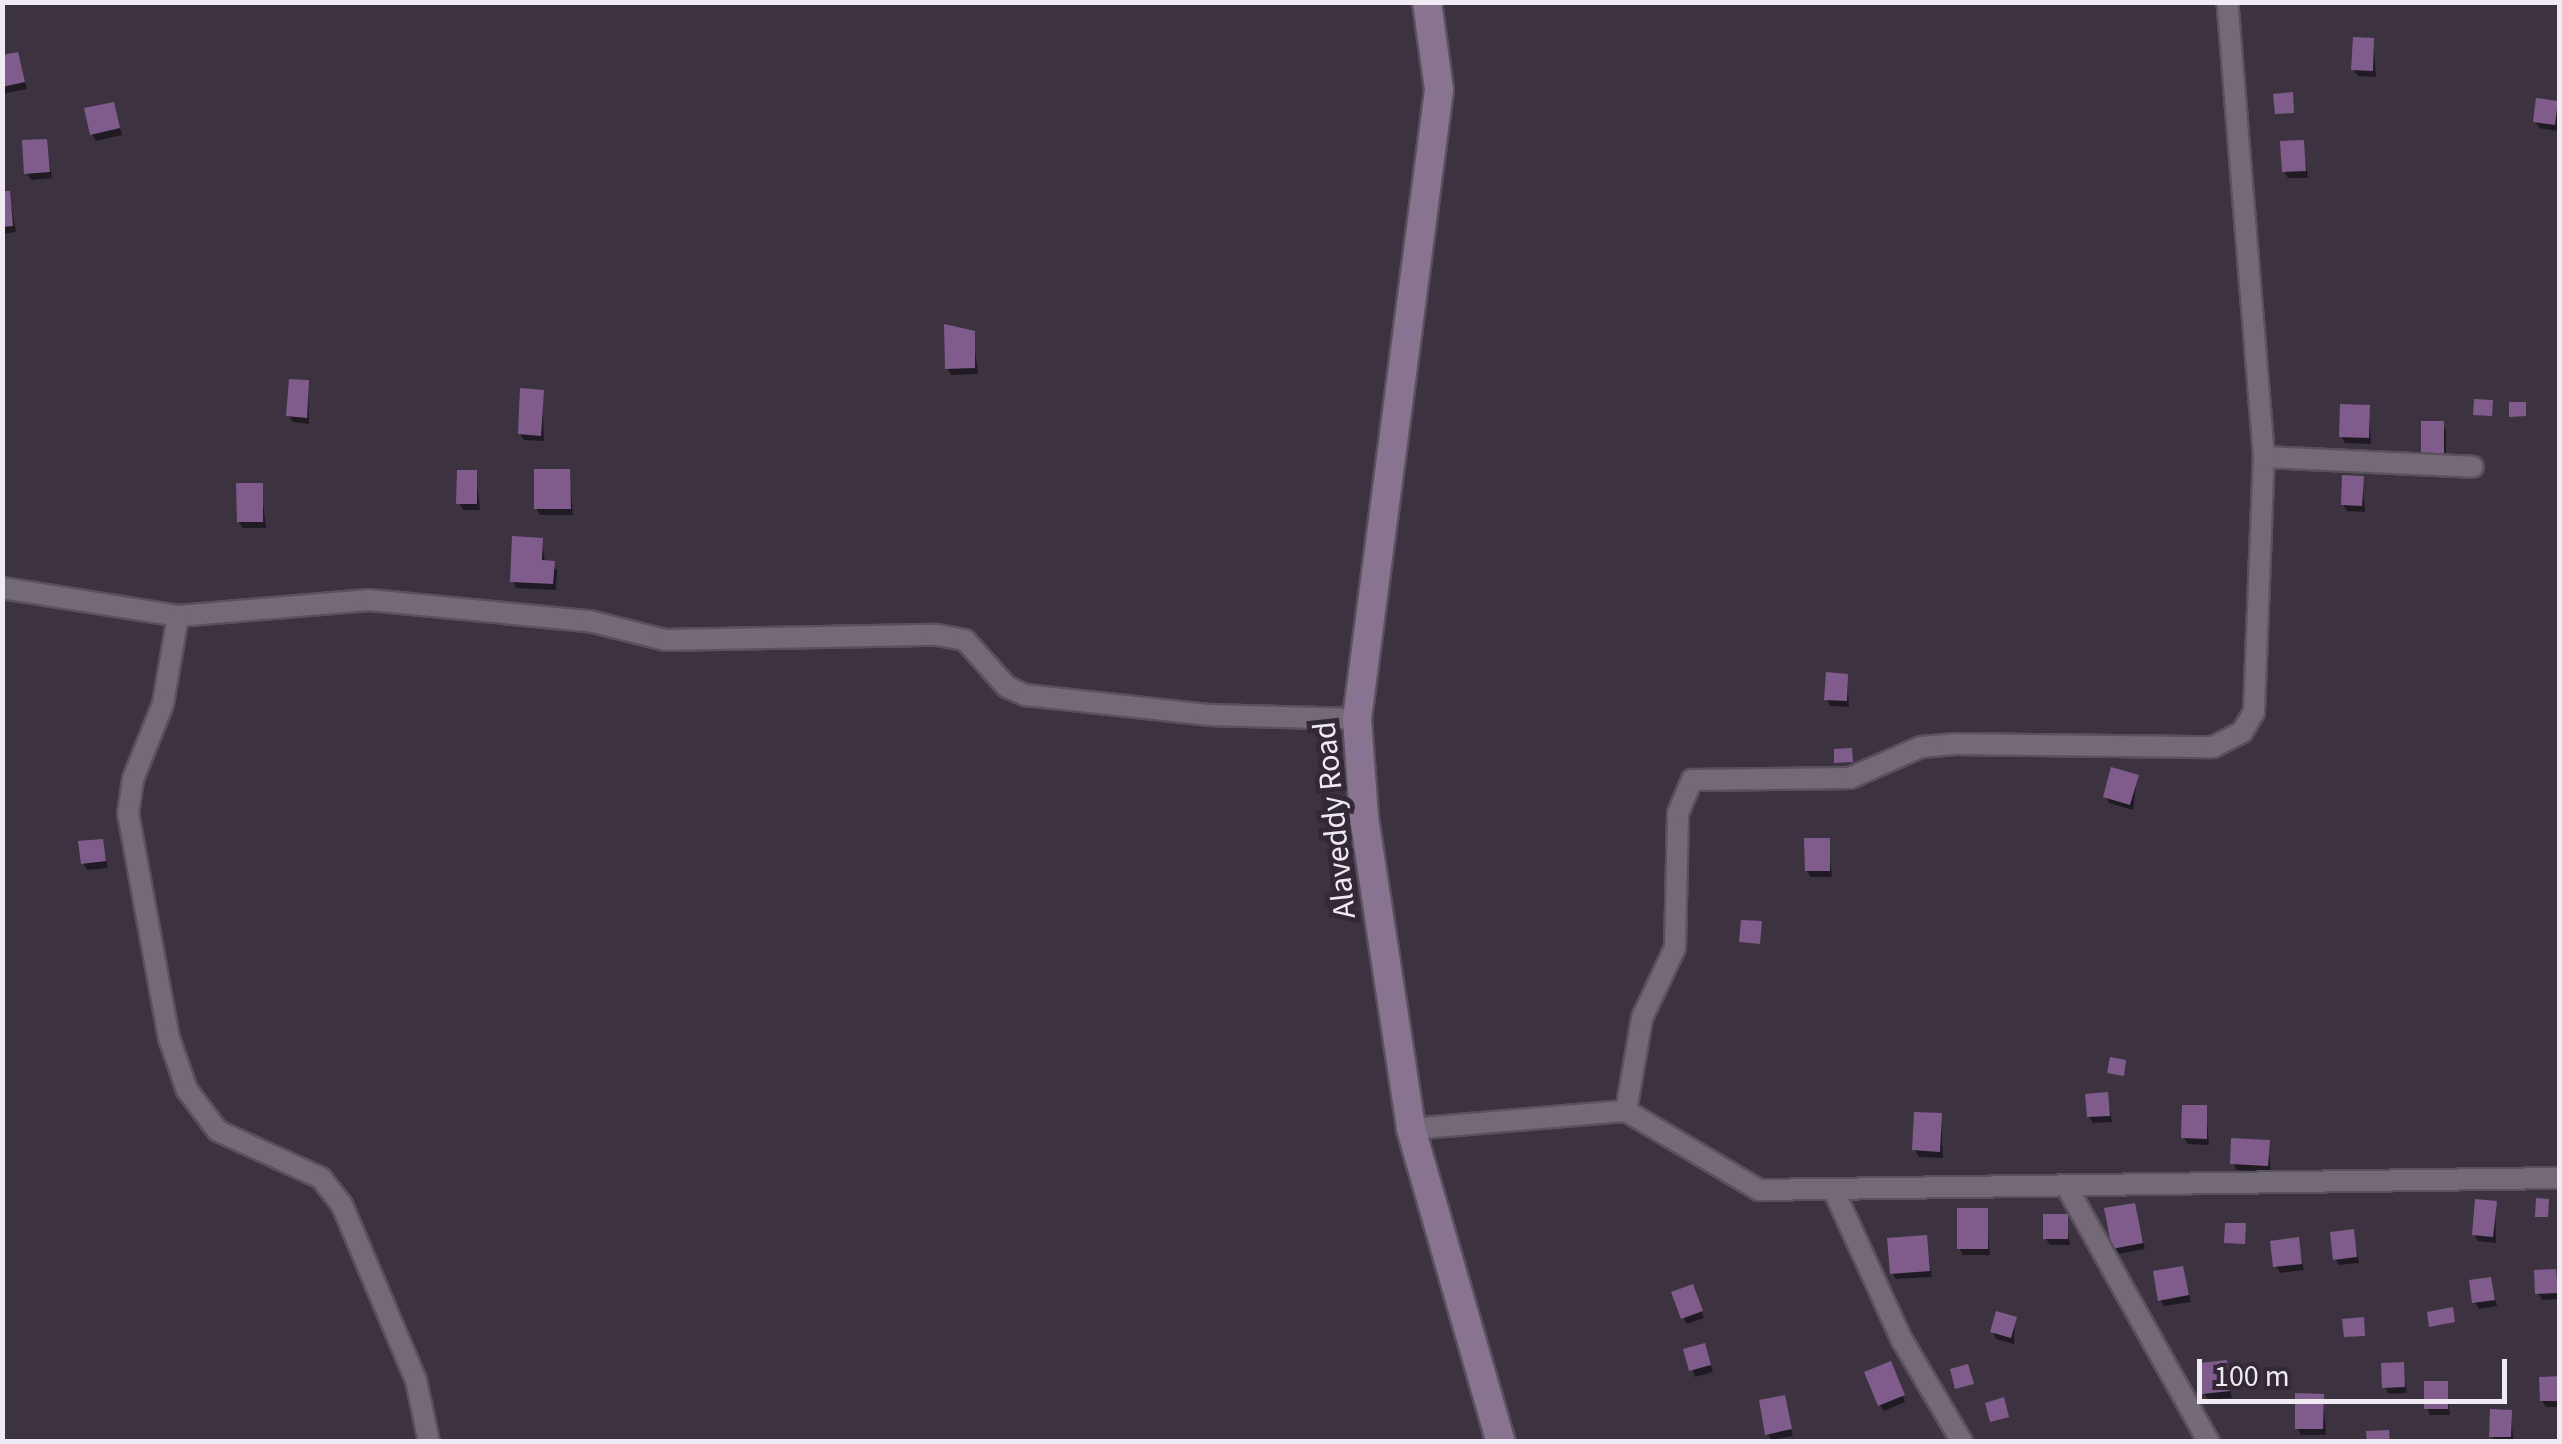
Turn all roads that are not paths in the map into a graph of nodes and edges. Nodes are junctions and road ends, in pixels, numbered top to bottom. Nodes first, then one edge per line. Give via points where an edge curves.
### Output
1 (1428, 2) edge
2 (2227, 2) edge
3 (2264, 457) junction
4 (2473, 467) dead end
5 (2, 588) edge
6 (178, 616) junction
7 (1357, 720) junction
8 (1626, 1112) junction
9 (1411, 1128) junction
10 (2560, 1178) edge
11 (2068, 1189) junction
12 (1834, 1191) junction
13 (429, 1442) edge
14 (1501, 1442) edge
15 (1962, 1442) edge
16 (2208, 1442) edge

1 - 7 street, Alaveddy Road via 1438,90
2 - 3 street
3 - 4 street
3 - 8 street via 2254,712 2242,732 2213,747 1953,744 1921,747 1850,778 1692,780 1678,813 1675,948 1642,1018
5 - 6 street
6 - 7 street via 369,600 589,621 665,640 937,635 965,640 1007,687 1025,695 1208,715
6 - 13 street via 163,704 128,813 169,1038 188,1090 218,1131 320,1178 342,1206 416,1380
7 - 9 street, Alaveddy Road via 1364,817
8 - 9 street
8 - 12 street via 1760,1190
9 - 14 street, Alaveddy Road
10 - 11 street
11 - 12 street
11 - 16 street
12 - 15 street via 1902,1340

